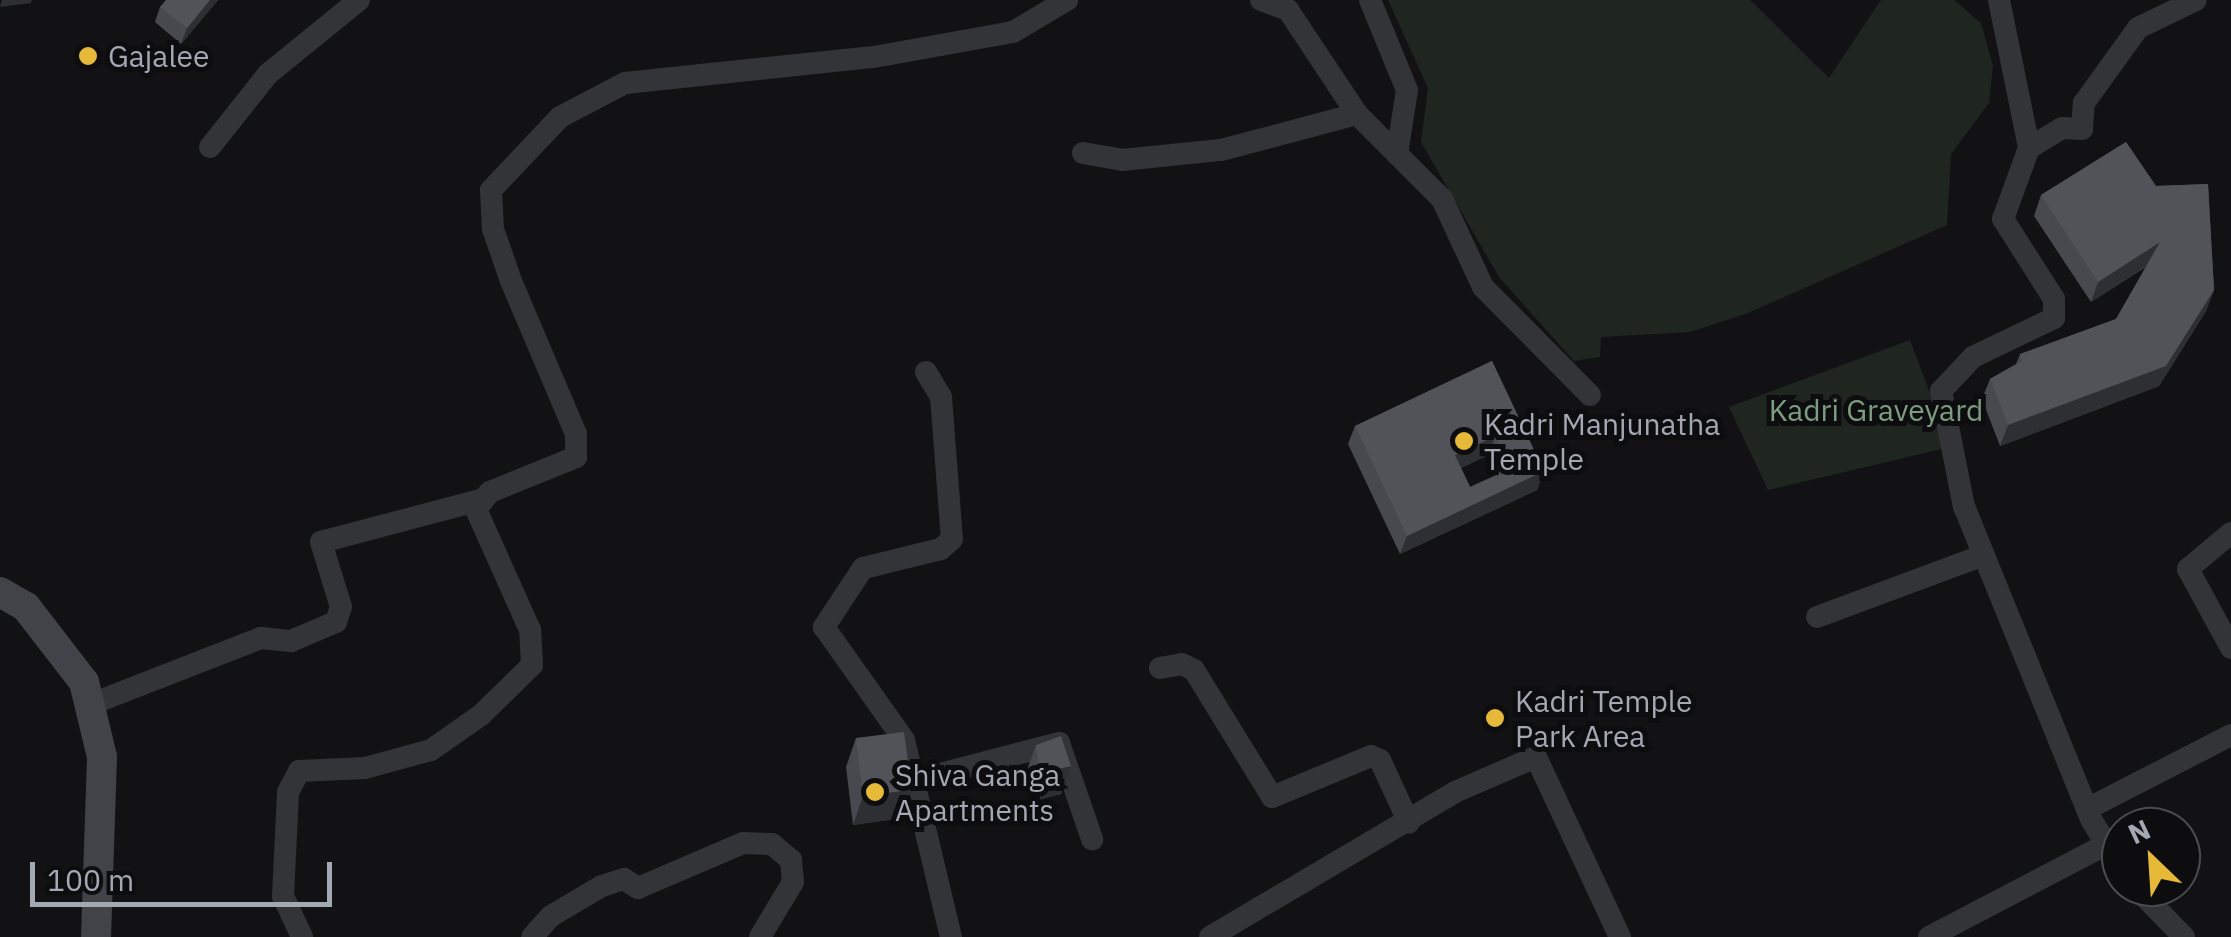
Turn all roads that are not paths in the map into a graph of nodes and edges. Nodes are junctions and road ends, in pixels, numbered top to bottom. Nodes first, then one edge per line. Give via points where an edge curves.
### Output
1 (359, 0) edge
2 (1068, 0) edge
3 (1261, 0) edge
4 (1370, 0) edge
5 (1999, 0) edge
6 (2196, 0) edge
7 (1357, 114) junction
8 (210, 147) dead end
9 (2029, 148) junction
10 (1082, 153) dead end
11 (1397, 154) junction
12 (926, 372) dead end
13 (1590, 395) dead end
14 (480, 500) junction
15 (2231, 533) edge
16 (1984, 556) junction
17 (0, 592) edge
18 (1816, 617) dead end
19 (2231, 648) edge
20 (1160, 668) dead end
21 (90, 705) junction
22 (2231, 735) edge
23 (917, 780) junction
24 (2087, 809) junction
25 (1408, 823) junction
26 (1092, 839) dead end
27 (2101, 841) edge
28 (2101, 847) edge
29 (2155, 907) edge
30 (96, 937) edge
31 (302, 937) edge
32 (532, 937) edge
33 (760, 937) edge
34 (951, 937) edge
35 (1210, 937) edge
36 (1620, 937) edge
37 (1929, 937) edge
38 (2184, 937) edge

1 - 8 street via 268,74
2 - 14 street via 1014,32 874,57 625,83 560,117 491,190 494,229 576,434 576,457
3 - 7 street via 1288,10
4 - 11 street via 1406,90
5 - 9 street
6 - 9 street via 2138,28 2084,102 2082,130 2062,128
7 - 10 street via 1221,150 1122,160
7 - 11 street
9 - 16 street via 2004,220 2057,310 2051,323 1973,357 1941,392 1954,474
11 - 13 street via 1442,200 1483,287
12 - 23 street via 940,398 952,539 941,550 863,568 824,628 898,729
14 - 21 street via 321,542 341,607 336,622 291,641 262,638
14 - 31 street via 476,509 530,630 532,665 481,715 431,750 365,768 299,771 288,792 283,896
15 - 19 street via 2188,569
16 - 18 street
16 - 24 street
17 - 21 street via 26,607 60,645
20 - 25 street via 1194,670 1272,797 1371,756 1380,760
21 - 30 street via 102,756
22 - 24 street
23 - 26 street via 1059,743
23 - 34 street
24 - 27 street
25 - 35 street
25 - 36 street via 1454,792 1536,757
28 - 37 street
29 - 38 street
32 - 33 street via 550,916 602,886 624,880 638,888 743,843 772,844 791,860 793,882

